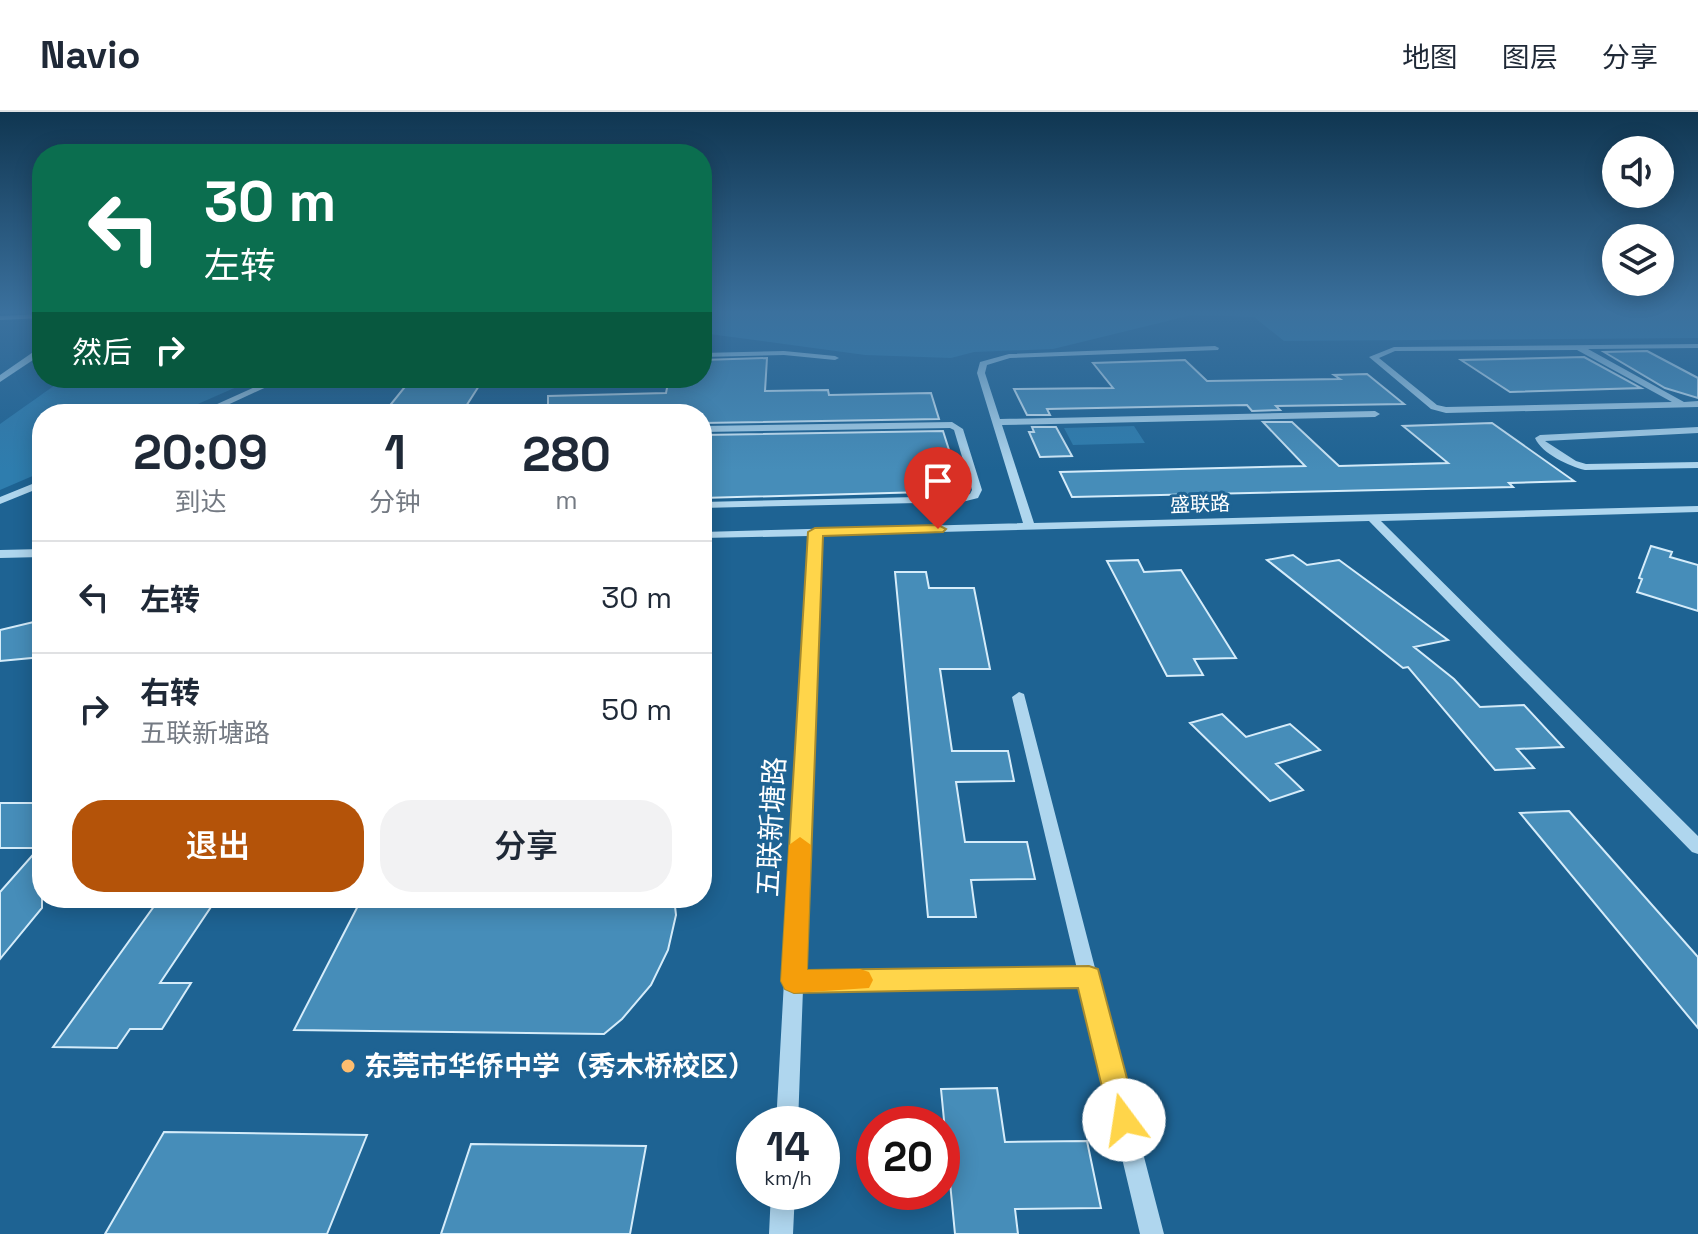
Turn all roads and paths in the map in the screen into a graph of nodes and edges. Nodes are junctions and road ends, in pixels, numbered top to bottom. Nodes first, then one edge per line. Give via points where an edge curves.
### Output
1 (20, 365) edge
2 (985, 365) edge
3 (1383, 365) edge
4 (1611, 365) edge
5 (0, 379) edge
6 (259, 388) edge
7 (223, 404) edge
8 (1682, 404) junction
9 (1698, 404) edge
10 (1375, 414) dead end
11 (997, 422) junction
12 (712, 429) edge
13 (1698, 430) edge
14 (1698, 465) edge
15 (32, 487) edge
16 (0, 501) edge
17 (712, 505) edge
18 (1698, 509) edge
19 (1371, 517) junction
20 (1030, 527) junction
21 (815, 532) junction
22 (712, 535) edge
23 (32, 553) edge
24 (0, 554) edge
25 (1019, 697) dead end
26 (1698, 847) edge
27 (1089, 977) junction
28 (794, 981) junction
29 (788, 1106) edge
30 (782, 1210) edge
31 (781, 1234) edge
32 (1152, 1234) edge

1 - 5 street
2 - 11 street via 980,368
3 - 8 street via 1434,407 1446,410
4 - 8 street
6 - 7 street
8 - 9 street
10 - 11 street
11 - 20 street
12 - 17 street via 952,425 958,429 977,490 962,499
13 - 14 street via 1540,438 1585,467
15 - 16 street
18 - 19 street, 盛联路
19 - 20 street, 盛联路
19 - 26 street
20 - 21 street, 盛联路
21 - 22 street, 盛联路
21 - 28 street, 五联新塘路
23 - 24 street
25 - 27 street
27 - 28 street
27 - 32 street
28 - 29 street, 五联新塘路
30 - 31 street

